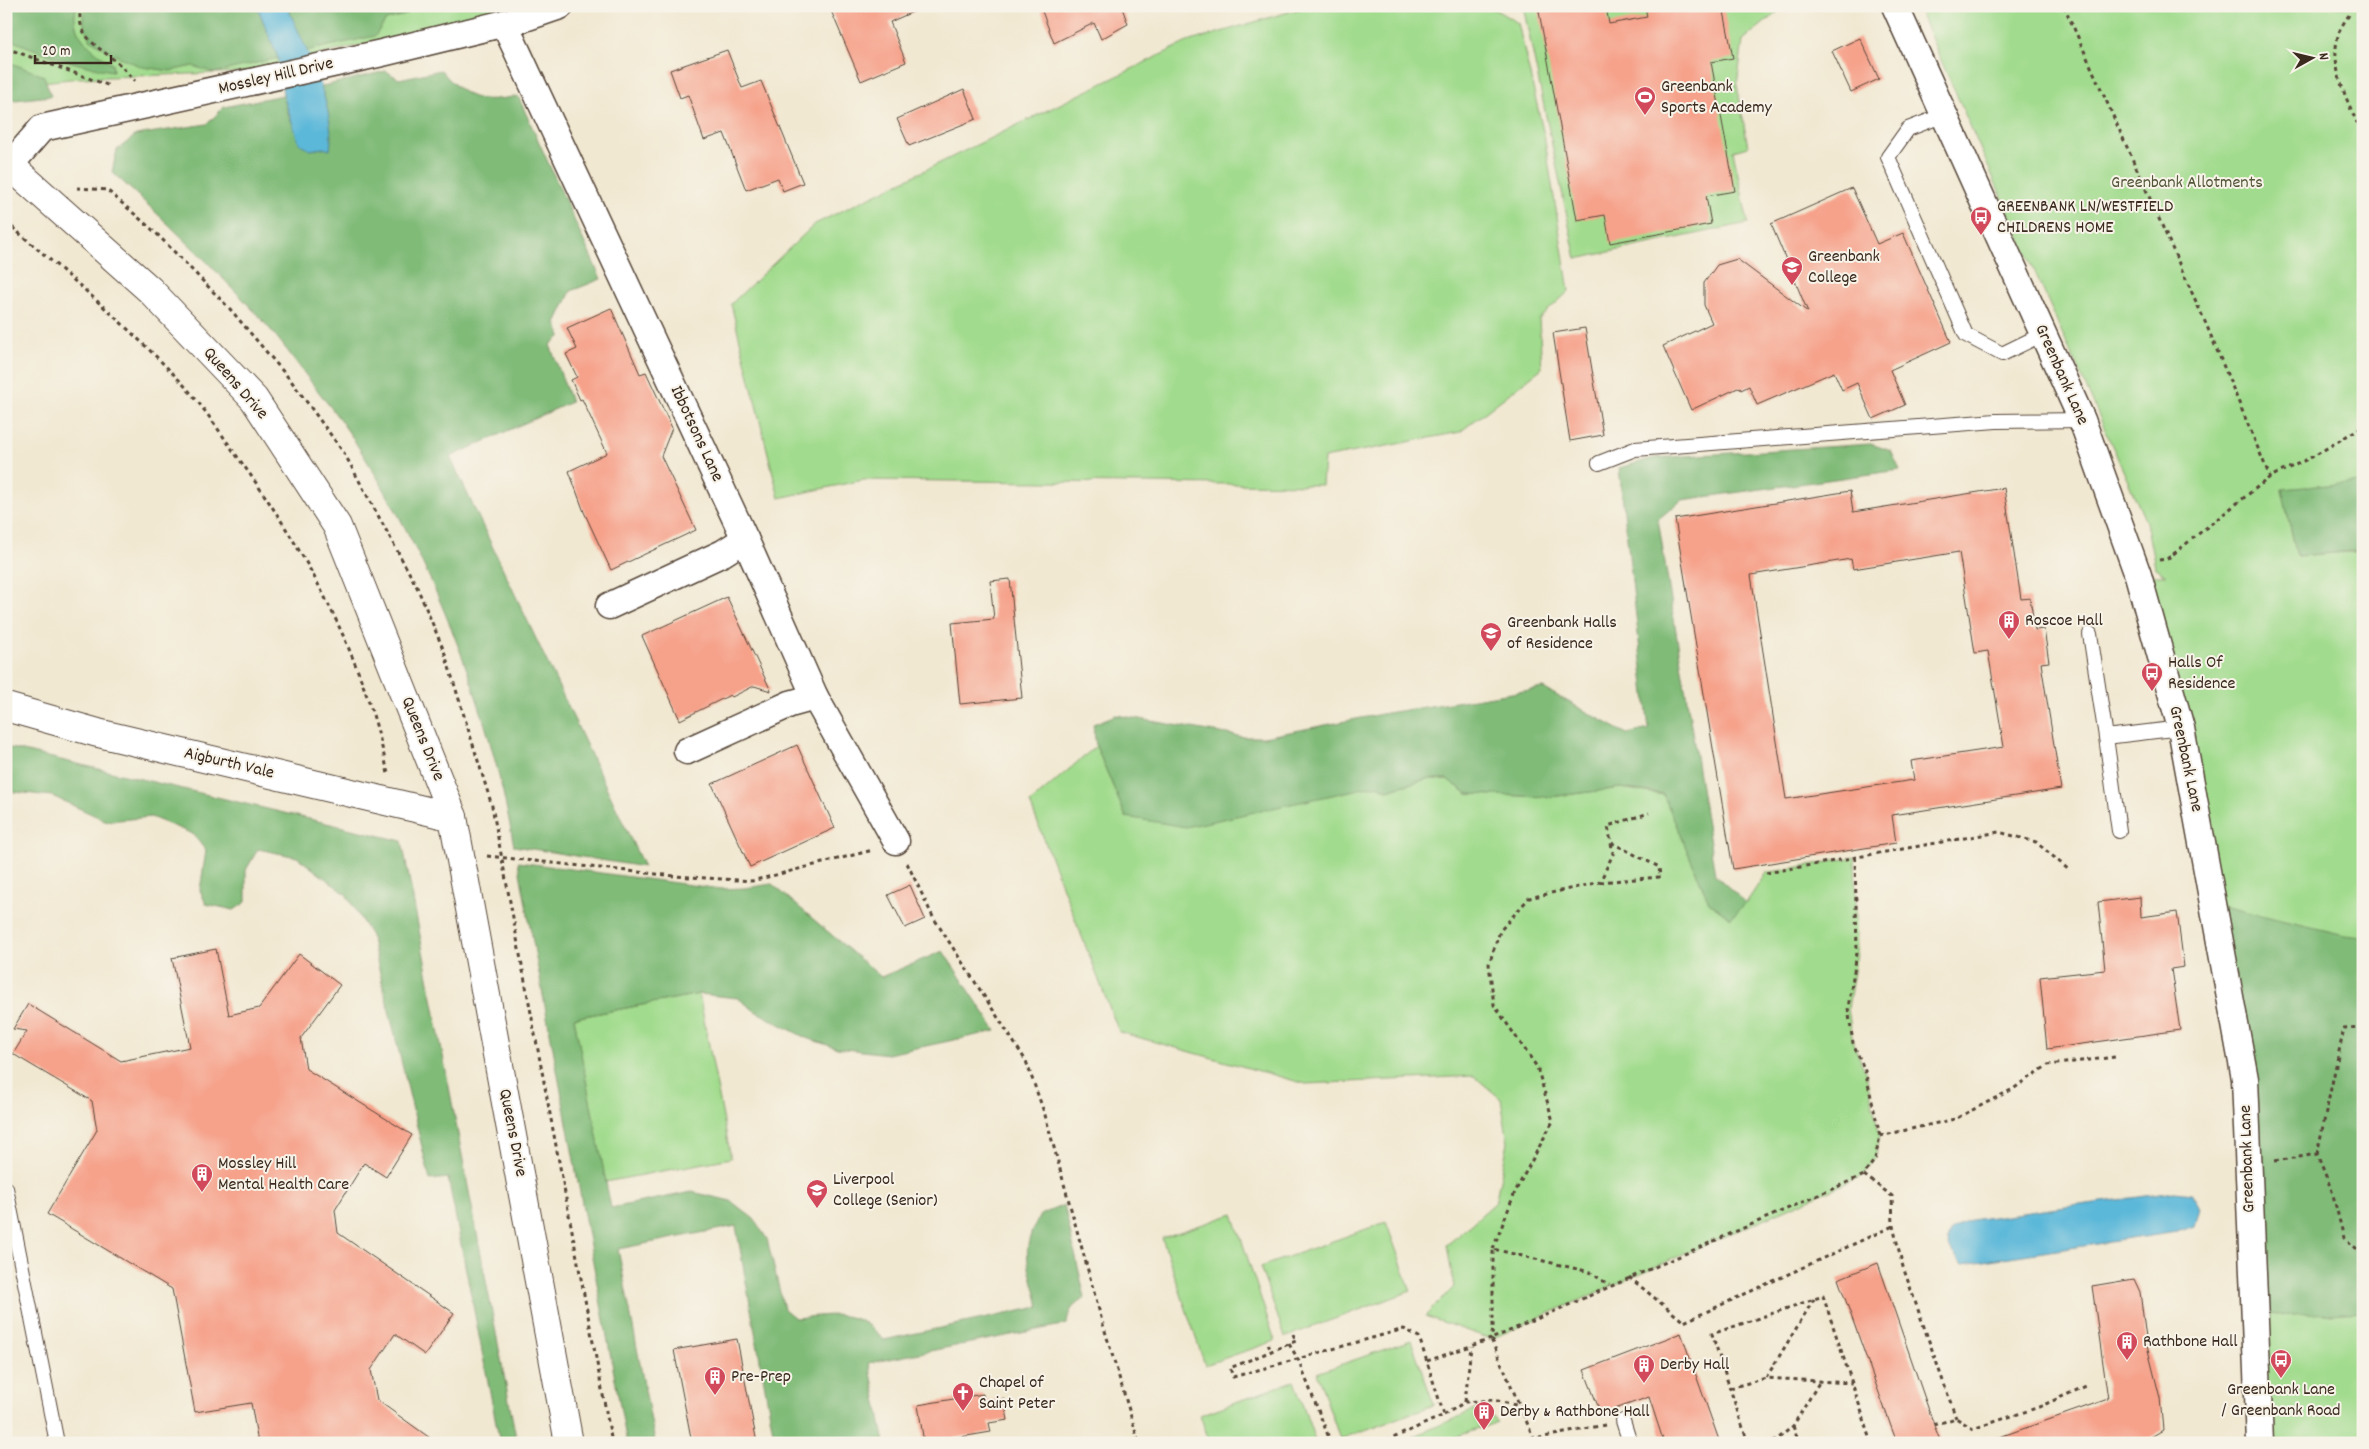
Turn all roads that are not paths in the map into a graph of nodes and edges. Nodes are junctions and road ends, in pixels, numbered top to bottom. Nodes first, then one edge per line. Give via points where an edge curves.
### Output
1 (560, 6) edge
2 (1895, 6) edge
3 (515, 16) edge
4 (1944, 116) junction
5 (7, 166) edge
6 (2043, 334) junction
7 (2082, 420) junction
8 (1599, 463) dead end
9 (745, 539) junction
10 (609, 606) dead end
11 (2090, 634) dead end
12 (815, 696) junction
13 (6, 707) edge
14 (2181, 728) junction
15 (2106, 737) junction
16 (687, 751) dead end
17 (453, 817) junction
18 (2119, 831) dead end
19 (896, 841) road end
20 (6, 1188) edge
21 (1623, 1421) road end
22 (58, 1443) edge
23 (569, 1443) edge
24 (1630, 1443) edge
25 (2260, 1443) edge

1 - 3 street, Mossley Hill Drive
2 - 4 street, Greenbank Lane
3 - 5 street, Mossley Hill Drive via 382,53 42,128
3 - 9 street, Ibbotsons Lane
4 - 6 street, Greenbank Lane
4 - 6 lane via 1908,129 1888,156 1966,335 2002,354
5 - 17 main road, Queens Drive via 150,290 254,400 337,526
6 - 7 street, Greenbank Lane
7 - 8 lane via 1996,421 1635,449
7 - 14 street, Greenbank Lane via 2134,565
9 - 10 street via 723,553
9 - 12 street, Ibbotsons Lane
11 - 15 lane
12 - 16 street via 790,704
12 - 19 street, Ibbotsons Lane
13 - 17 main road, Aigburth Vale via 98,733
14 - 15 lane
14 - 25 street, Greenbank Lane via 2245,1079
15 - 18 lane
17 - 23 main road, Queens Drive
20 - 22 lane
21 - 24 lane

